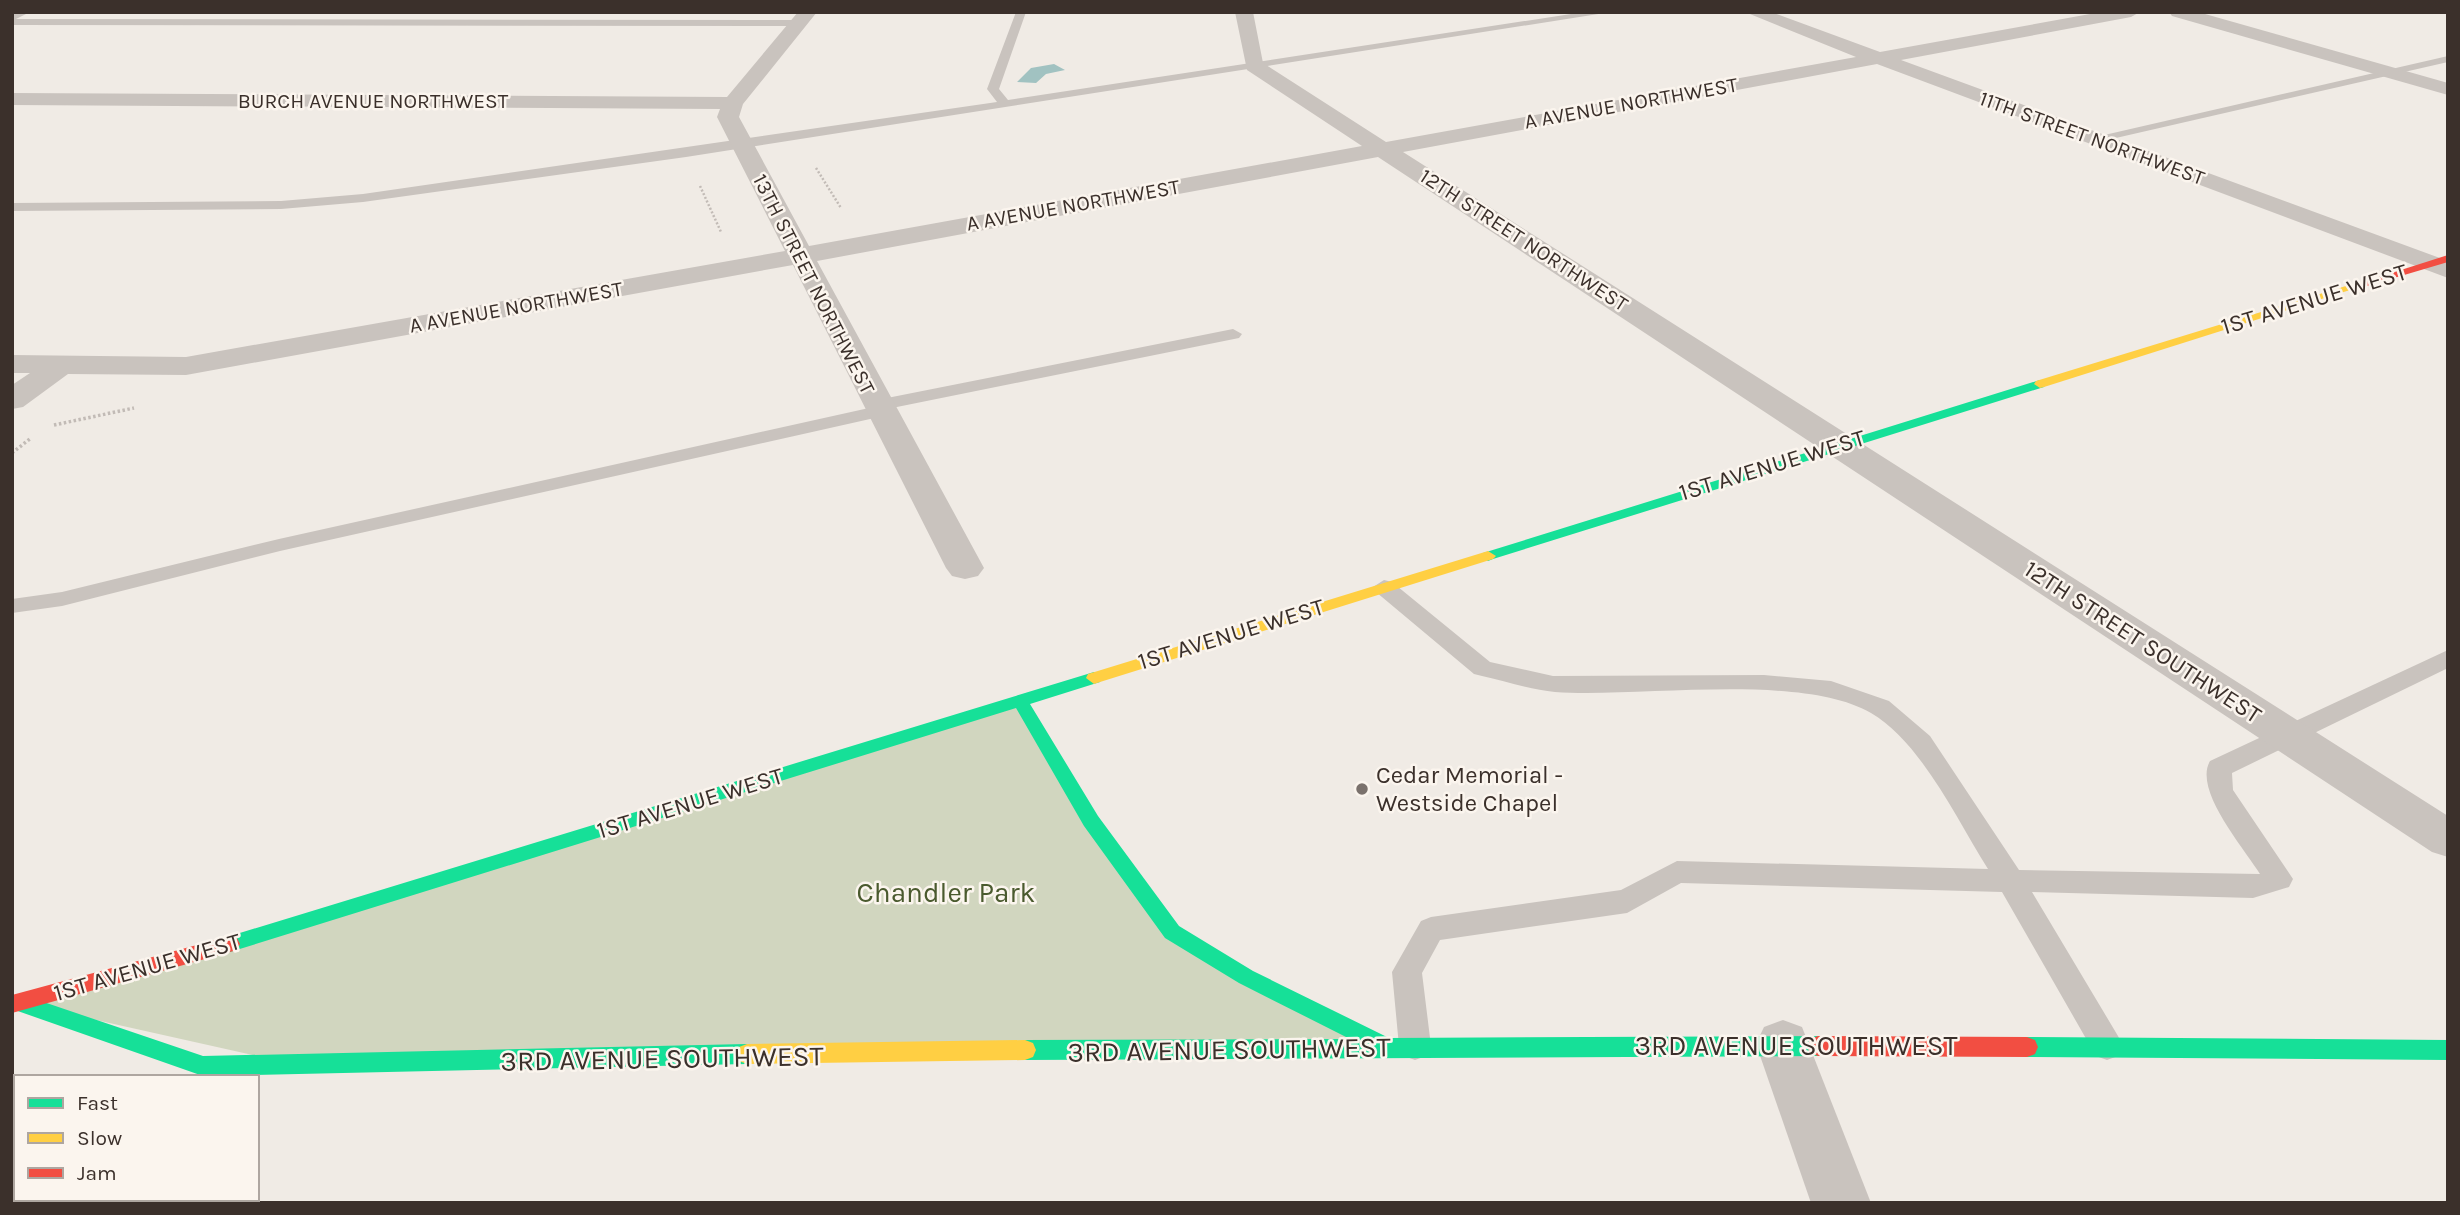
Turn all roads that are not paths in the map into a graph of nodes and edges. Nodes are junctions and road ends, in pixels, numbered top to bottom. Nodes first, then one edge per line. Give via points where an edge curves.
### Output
1 (21, 12) edge
2 (1021, 12) edge
3 (1244, 12) edge
4 (1573, 12) edge
5 (1754, 12) edge
6 (2132, 12) edge
7 (2178, 12) edge
8 (1605, 13) edge
9 (12, 16) edge
10 (803, 18) edge
11 (12, 22) edge
12 (1877, 58) junction
13 (2448, 59) edge
14 (1254, 66) junction
15 (2390, 72) junction
16 (2448, 89) edge
17 (12, 99) edge
18 (733, 103) junction
19 (1006, 104) junction
20 (2094, 139) junction
21 (741, 145) junction
22 (1383, 149) junction
23 (12, 207) edge
24 (800, 255) junction
25 (2442, 263) edge
26 (1233, 334) dead end
27 (12, 365) edge
28 (61, 365) junction
29 (12, 400) edge
30 (878, 408) junction
31 (1839, 444) junction
32 (964, 568) dead end
33 (1384, 587) junction
34 (12, 606) edge
35 (2448, 658) edge
36 (1020, 701) junction
37 (2285, 735) junction
38 (2448, 839) edge
39 (2012, 883) junction
40 (15, 1009) edge
41 (1783, 1044) junction
42 (1385, 1046) junction
43 (1415, 1046) junction
44 (2107, 1046) junction
45 (2446, 1052) edge
46 (1841, 1203) edge

1 - 9 street
2 - 19 lane via 993,89
3 - 14 street
4 - 8 lane
5 - 12 street, 11TH STREET NORTHWEST
6 - 12 street, A AVENUE NORTHWEST
7 - 15 street
8 - 14 lane
10 - 11 lane
10 - 18 street
12 - 20 street, 11TH STREET NORTHWEST
12 - 22 street, A AVENUE NORTHWEST
13 - 15 lane
14 - 19 lane
14 - 22 street, 12TH STREET NORTHWEST
15 - 16 street
15 - 20 lane
17 - 18 street, BURCH AVENUE NORTHWEST
18 - 21 street, 13TH STREET NORTHWEST via 728,117
19 - 21 lane
20 - 25 street, 11TH STREET NORTHWEST
21 - 23 lane via 308,203
21 - 24 street, 13TH STREET NORTHWEST
22 - 24 street, A AVENUE NORTHWEST
22 - 31 street, 12TH STREET NORTHWEST
24 - 28 street, A AVENUE NORTHWEST via 186,366
24 - 30 street, 13TH STREET NORTHWEST
25 - 31 main road, 1ST AVENUE WEST
26 - 30 lane
27 - 28 street, A AVENUE NORTHWEST
28 - 29 street
30 - 32 street, 13TH STREET NORTHWEST
30 - 34 lane via 62,599
31 - 33 main road, 1ST AVENUE WEST
31 - 37 street, 12TH STREET SOUTHWEST
33 - 36 main road, 1ST AVENUE WEST
33 - 39 lane via 1482,668 1553,684 1764,682 1831,689 1880,707 1921,742
35 - 37 lane
36 - 40 main road, 1ST AVENUE WEST
36 - 42 main road via 1091,821 1172,932 1246,976
37 - 38 street, 12TH STREET SOUTHWEST
37 - 39 lane via 2220,768 2220,791 2279,879 2253,887
39 - 43 lane via 1677,872 1627,901 1431,929 1407,972
39 - 44 lane
40 - 42 main road, 3RD AVENUE SOUTHWEST via 203,1066
41 - 43 main road, 3RD AVENUE SOUTHWEST
41 - 44 main road, 3RD AVENUE SOUTHWEST
41 - 46 street
42 - 43 main road, 3RD AVENUE SOUTHWEST
44 - 45 main road, 3RD AVENUE SOUTHWEST

